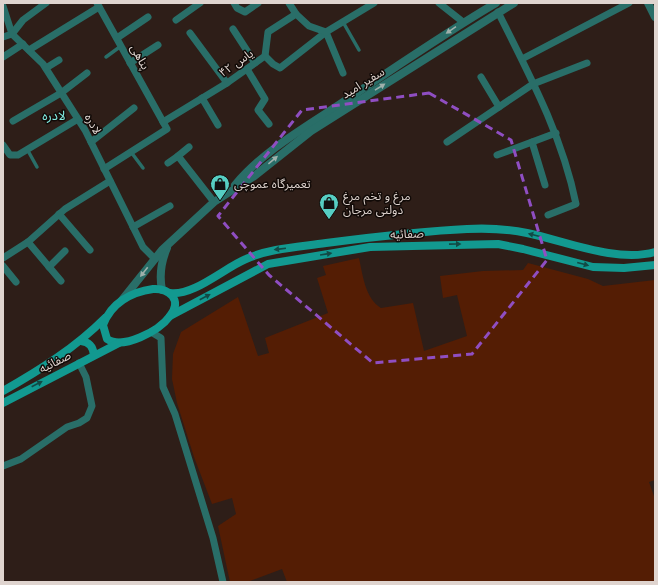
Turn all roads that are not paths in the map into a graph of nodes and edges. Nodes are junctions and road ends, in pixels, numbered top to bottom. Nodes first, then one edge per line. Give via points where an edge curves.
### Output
1 (46, 3) edge
2 (200, 3) edge
3 (234, 3) edge
4 (258, 3) edge
5 (289, 3) edge
6 (374, 3) edge
7 (439, 3) edge
8 (496, 3) edge
9 (514, 3) edge
10 (629, 3) edge
11 (648, 3) edge
12 (98, 5) edge
13 (3, 6) edge
14 (498, 12) junction
15 (296, 14) junction
16 (148, 17) dead end
17 (655, 17) edge
18 (176, 20) dead end
19 (343, 22) junction
20 (463, 22) junction
21 (233, 29) dead end
22 (326, 32) junction
23 (190, 33) dead end
24 (12, 34) junction
25 (3, 37) edge
26 (117, 38) junction
27 (158, 45) dead end
28 (121, 46) junction
29 (26, 47) junction
30 (359, 50) dead end
31 (266, 56) junction
32 (3, 57) edge
33 (106, 57) dead end
34 (522, 59) junction
35 (59, 60) dead end
36 (130, 63) junction
37 (255, 63) junction
38 (587, 64) dead end
39 (46, 68) junction
40 (247, 69) junction
41 (87, 73) dead end
42 (342, 73) dead end
43 (481, 77) dead end
44 (227, 83) junction
45 (533, 84) junction
46 (61, 93) junction
47 (202, 98) junction
48 (499, 107) junction
49 (134, 108) dead end
50 (78, 119) junction
51 (14, 121) dead end
52 (163, 122) junction
53 (269, 124) dead end
54 (218, 125) dead end
55 (556, 133) junction
56 (91, 142) junction
57 (447, 142) dead end
58 (532, 142) junction
59 (3, 145) edge
60 (189, 147) dead end
61 (27, 149) junction
62 (131, 152) junction
63 (498, 155) dead end
64 (178, 156) junction
65 (168, 163) dead end
66 (37, 167) dead end
67 (143, 168) dead end
68 (104, 169) junction
69 (110, 181) junction
70 (545, 185) dead end
71 (230, 190) junction
72 (214, 202) junction
73 (170, 206) dead end
74 (59, 214) junction
75 (548, 215) dead end
76 (133, 227) junction
77 (28, 242) junction
78 (168, 246) junction
79 (90, 250) dead end
80 (65, 251) dead end
81 (655, 252) edge
82 (3, 258) edge
83 (155, 259) junction
84 (655, 265) edge
85 (3, 266) edge
86 (49, 267) junction
87 (61, 281) dead end
88 (16, 282) dead end
89 (162, 290) junction
90 (170, 293) junction
91 (122, 300) junction
92 (170, 316) junction
93 (106, 317) junction
94 (151, 332) junction
95 (81, 341) junction
96 (119, 343) junction
97 (94, 355) junction
98 (79, 363) junction
99 (3, 391) edge
100 (3, 403) edge
101 (3, 466) edge
102 (223, 582) edge

1 - 24 street via 23,20
2 - 18 street
3 - 4 street via 245,12
5 - 15 street
6 - 19 street
7 - 20 street
8 - 20 street, سفیر امید
9 - 14 street, سفیر امید
10 - 34 street
11 - 17 street
12 - 26 street, پناهی
12 - 29 street
13 - 24 street, لادره
14 - 34 street
71 -> 14 street, سفیر امید via 253,177 311,131
15 - 22 street via 309,26
15 - 31 street, یاس ۴۲ via 268,32
16 - 26 street
19 - 22 street
19 - 30 lane
20 -> 71 street, سفیر امید via 286,140 248,170
21 - 37 street
22 - 31 street via 280,68
22 - 42 street
23 - 44 street
24 - 25 street
24 - 29 street, لادره
26 - 28 street, پناهی
27 - 36 street
28 - 33 lane
28 - 36 street, پناهی
29 - 32 street
29 - 39 street, لادره
31 - 37 street, یاس ۴۲
34 - 45 street
35 - 39 street
36 - 52 street, پناهی
37 - 40 street, یاس ۴۲
38 - 45 street
39 - 46 street, لادره
40 - 44 street, یاس ۴۲
40 - 53 street via 265,99 258,110
41 - 46 street
43 - 48 street
44 - 47 street, یاس ۴۲
45 - 48 street
45 - 55 street
46 - 50 street, لادره
46 - 51 street
47 - 52 street, یاس ۴۲
47 - 54 street
48 - 57 street
49 - 56 street
50 - 56 street, لادره
50 - 61 street
52 - 62 street via 167,129
55 - 58 street
55 - 75 street via 570,173 576,204
56 - 68 street, لادره
58 - 63 street
58 - 70 street
59 - 61 street via 10,155 18,155
60 - 64 street
61 - 66 lane
62 - 67 lane
62 - 68 street
64 - 65 street
64 - 72 street
68 - 69 street, لادره
69 - 74 street via 86,194
69 - 76 street, لادره
71 - 72 street, سفیر امید
72 - 78 street, سفیر امید
73 - 76 street
74 - 77 street
74 - 79 street
76 - 83 street, لادره via 143,247
77 - 82 street
77 - 86 street
78 - 83 street, سفیر امید
78 - 89 street via 162,261
80 - 86 street
81 -> 90 main road, صفائیه via 625,255 597,251 527,233 499,229 468,229 264,251 239,261 192,289 177,294
83 -> 91 street, سفیر امید
92 -> 84 main road, صفائیه via 268,264 370,247 498,244 523,248 592,267 624,268
85 - 88 street
86 - 87 street
89 - 90 main road
89 - 91 main road via 140,291
90 - 92 main road via 175,302
91 - 93 main road, صفائیه
92 - 94 main road, صفائیه
93 - 95 main road, صفائیه
93 - 96 main road via 103,325 107,339
94 - 96 main road, صفائیه
94 - 102 street via 161,338 163,387 175,414 213,538
95 - 97 main road via 86,341 92,346
95 - 99 main road, صفائیه via 54,361
96 - 97 main road, صفائیه
97 - 98 main road, صفائیه
100 -> 98 main road, صفائیه
98 - 101 street via 86,377 92,406 87,418 67,427 21,459

